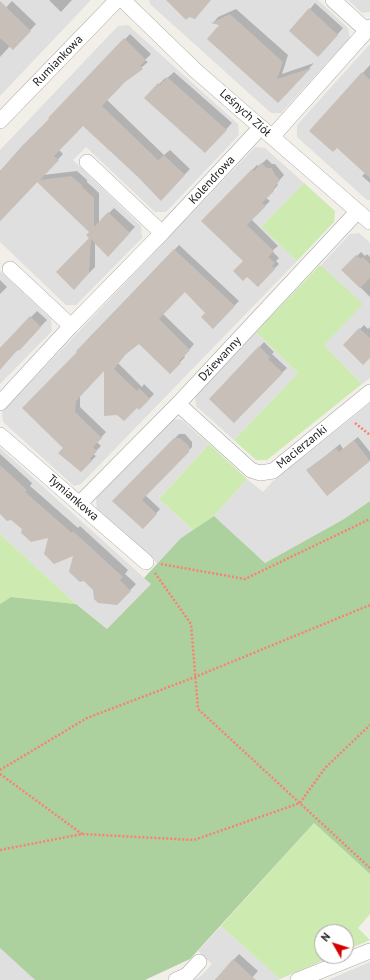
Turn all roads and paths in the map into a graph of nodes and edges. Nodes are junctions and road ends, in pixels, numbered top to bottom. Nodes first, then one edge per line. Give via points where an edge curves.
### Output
1 (117, 0) edge
2 (123, 0) edge
3 (333, 0) edge
4 (369, 29) edge
5 (0, 121) edge
6 (266, 132) junction
7 (87, 162) dead end
8 (366, 218) edge
9 (162, 233) junction
10 (10, 269) dead end
11 (71, 326) junction
12 (370, 392) edge
13 (0, 403) edge
14 (178, 404) junction
15 (0, 434) edge
16 (79, 504) junction
17 (370, 519) edge
18 (146, 562) junction
19 (370, 605) edge
20 (195, 677) junction
21 (370, 725) edge
22 (0, 770) edge
23 (0, 774) edge
24 (300, 803) junction
25 (82, 834) junction
26 (0, 850) edge
27 (370, 868) edge
28 (370, 951) edge
29 (199, 962) dead end
30 (176, 980) edge
31 (298, 980) edge

1 - 5 street, Rumiankowa
2 - 6 street, Leśnych Ziół via 196,71
3 - 4 street, Kolendrowa
4 - 6 street, Kolendrowa
6 - 8 street, Leśnych Ziół
6 - 9 street, Kolendrowa
7 - 9 street
8 - 14 street, Dziewanny
9 - 11 street, Kolendrowa
10 - 11 street
11 - 13 street, Kolendrowa
12 - 14 street, Macierzanki via 273,471 260,473 251,470
14 - 16 street, Dziewanny
15 - 16 street, Tymiankowa
16 - 18 street, Tymiankowa
17 - 18 path via 246,579
18 - 20 path via 191,624
19 - 20 path
20 - 22 path via 87,718
20 - 24 path via 198,709
21 - 24 path via 325,768
23 - 25 path
24 - 25 path via 194,840
24 - 27 path
25 - 26 path
28 - 31 street
29 - 30 street via 187,975

